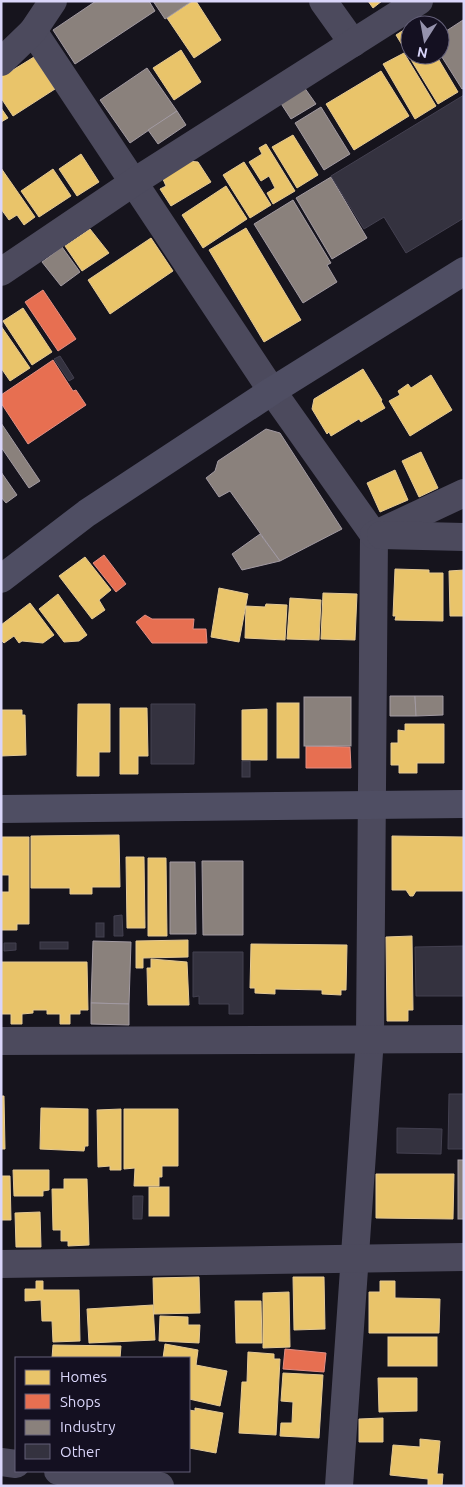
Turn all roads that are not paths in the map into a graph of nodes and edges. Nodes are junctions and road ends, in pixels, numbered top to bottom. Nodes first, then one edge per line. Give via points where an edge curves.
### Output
1 (53, 1) edge
2 (322, 1) edge
3 (419, 1) edge
4 (33, 31) junction
5 (353, 43) junction
6 (1, 62) edge
7 (134, 182) junction
8 (464, 271) edge
9 (1, 272) edge
10 (272, 391) junction
11 (464, 493) edge
12 (374, 535) junction
13 (464, 537) edge
14 (1, 579) edge
15 (464, 804) edge
16 (371, 806) junction
17 (1, 809) edge
18 (370, 1038) junction
19 (464, 1039) edge
20 (1, 1041) edge
21 (464, 1257) edge
22 (354, 1258) junction
23 (1, 1264) edge
24 (1, 1462) edge
25 (15, 1464) edge
26 (1, 1471) edge
27 (65, 1472) edge
28 (3, 1486) edge
29 (160, 1486) edge
30 (339, 1486) edge

1 - 4 street
2 - 5 street
3 - 5 street
4 - 6 street
4 - 7 street
5 - 7 street
7 - 9 street
7 - 10 street
8 - 10 street
10 - 12 street
10 - 14 street via 87,513
11 - 12 street
12 - 13 street
12 - 16 street
15 - 16 street
16 - 17 street
16 - 18 street
18 - 19 street
18 - 20 street
18 - 22 street
21 - 22 street
22 - 23 street
22 - 30 street
24 - 25 street
26 - 28 street
27 - 29 street

